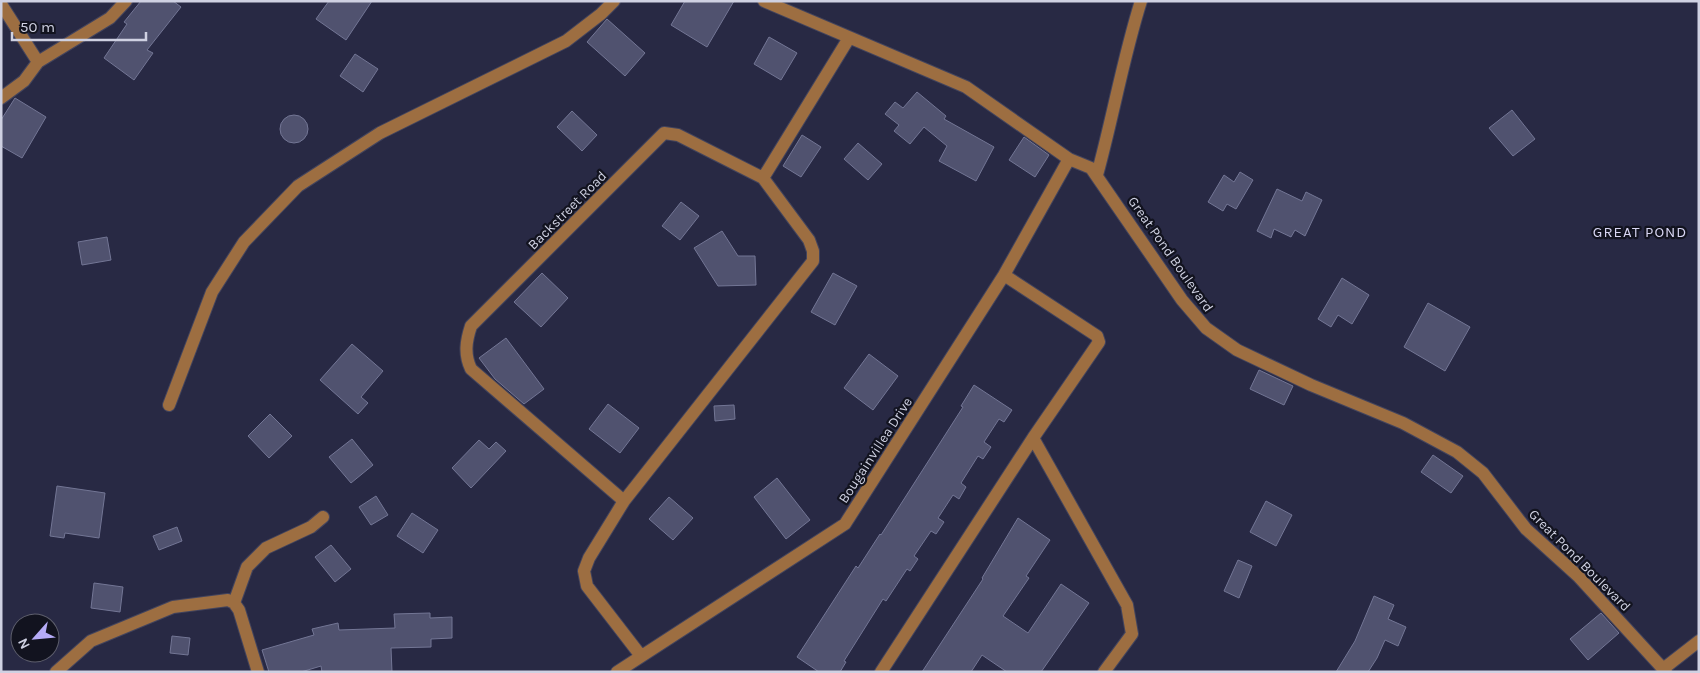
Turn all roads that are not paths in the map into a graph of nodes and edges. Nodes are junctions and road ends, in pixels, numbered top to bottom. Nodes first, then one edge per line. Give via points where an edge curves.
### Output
1 (126, 1) edge
2 (614, 1) edge
3 (764, 1) edge
4 (1141, 1) edge
5 (1, 4) edge
6 (849, 38) junction
7 (38, 62) junction
8 (1, 98) edge
9 (1069, 159) junction
10 (1097, 175) junction
11 (763, 178) junction
12 (1004, 275) junction
13 (169, 405) dead end
14 (1033, 438) junction
15 (624, 501) junction
16 (323, 516) dead end
17 (234, 603) junction
18 (1699, 641) edge
19 (641, 656) junction
20 (1665, 670) edge
21 (56, 672) edge
22 (258, 672) edge
23 (617, 672) edge
24 (881, 672) edge
25 (1104, 672) edge

1 - 7 street via 110,18
2 - 13 street via 566,41 380,134 298,186 244,242 212,292
3 - 6 street, Great Pond Boulevard
4 - 10 street
5 - 7 street
6 - 9 street, Great Pond Boulevard via 966,87
6 - 11 street
7 - 8 street via 24,81
9 - 10 street, Great Pond Boulevard via 1091,168
9 - 12 street, Bougainvillea Drive
10 - 20 street, Great Pond Boulevard via 1182,300 1212,333 1249,356 1403,423 1457,452 1482,473 1526,529 1578,576
11 - 15 street via 809,240 813,261
11 - 15 street, Backstreet Road via 678,135 664,133 471,326 466,348 466,360 471,370
12 - 14 street via 1097,336 1099,342
12 - 19 street, Bougainvillea Drive via 845,524
14 - 24 street
14 - 25 street via 1127,605 1132,634
15 - 19 street via 584,571 587,586
16 - 17 street via 311,527 266,548 246,567
17 - 21 street via 228,600 173,607 91,641
17 - 22 street
18 - 20 street
19 - 23 street, Bougainvillea Drive

